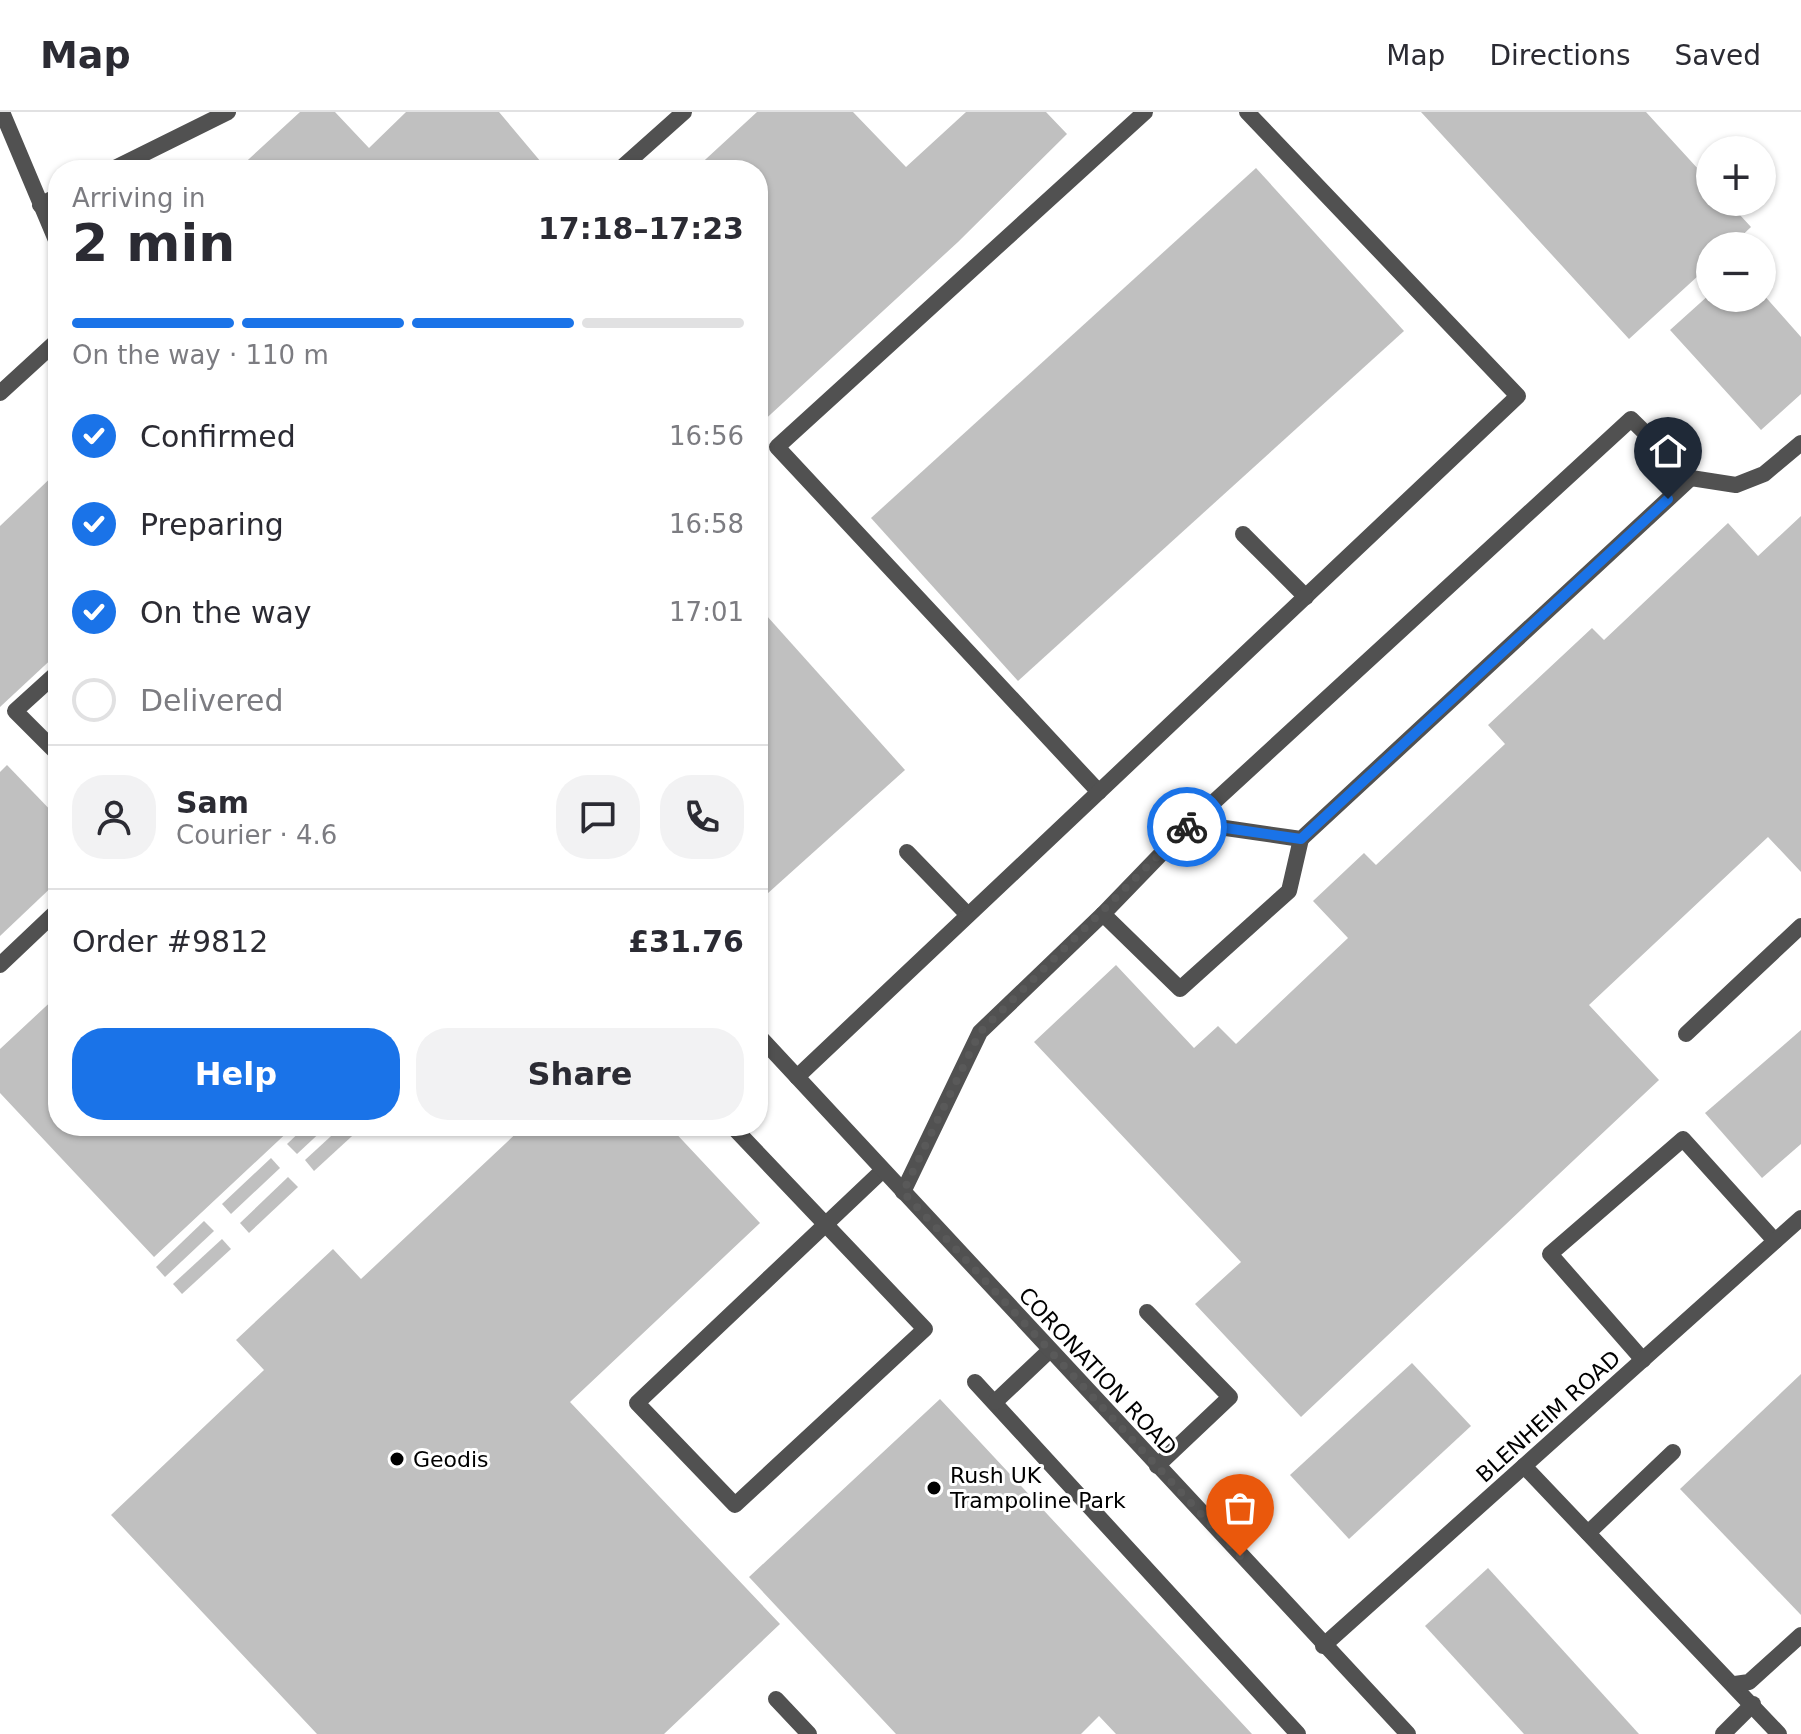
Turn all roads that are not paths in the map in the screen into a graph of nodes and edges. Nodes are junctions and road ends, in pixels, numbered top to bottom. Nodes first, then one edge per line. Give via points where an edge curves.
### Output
1 (2, 112) edge
2 (228, 112) edge
3 (684, 112) edge
4 (1145, 112) edge
5 (1247, 112) edge
6 (131, 160) edge
7 (630, 160) edge
8 (48, 201) edge
9 (40, 205) junction
10 (48, 223) edge
11 (48, 349) edge
12 (1, 390) edge
13 (1801, 443) edge
14 (1691, 478) junction
15 (1243, 534) dead end
16 (1306, 597) junction
17 (48, 681) edge
18 (48, 744) edge
19 (1099, 792) junction
20 (1191, 823) junction
21 (1301, 839) junction
22 (907, 852) dead end
23 (1103, 914) junction
24 (968, 915) junction
25 (48, 919) edge
26 (1801, 926) edge
27 (0, 965) edge
28 (1686, 1034) dead end
29 (768, 1046) edge
30 (797, 1077) junction
31 (742, 1136) edge
32 (883, 1170) junction
33 (903, 1192) junction
34 (1801, 1218) edge
35 (826, 1224) junction
36 (1775, 1241) junction
37 (1147, 1312) dead end
38 (1049, 1351) junction
39 (1643, 1360) junction
40 (975, 1382) dead end
41 (995, 1402) junction
42 (1673, 1452) dead end
43 (1157, 1466) junction
44 (1524, 1466) junction
45 (1588, 1533) junction
46 (1801, 1635) edge
47 (1323, 1646) junction
48 (1735, 1684) junction
49 (776, 1699) dead end
50 (1753, 1704) junction
51 (809, 1734) edge
52 (1298, 1734) edge
53 (1408, 1734) edge
54 (1723, 1734) edge
55 (1779, 1734) edge

1 - 9 street
2 - 6 street
3 - 7 street
4 - 19 street via 777,447
5 - 16 street via 1518,396
8 - 9 street
9 - 10 street
11 - 12 street
13 - 14 street via 1764,474 1736,485
14 - 20 street via 1631,419
14 - 21 street
15 - 16 street
16 - 19 street
17 - 18 street via 15,711
19 - 24 street
20 - 21 street
20 - 23 street
21 - 23 street via 1289,891 1180,989
22 - 24 street
23 - 33 street via 980,1032
24 - 30 street
25 - 27 street
26 - 28 street
29 - 30 street, CORONATION ROAD
30 - 32 street, CORONATION ROAD
31 - 35 street
32 - 33 street, CORONATION ROAD
32 - 35 street
33 - 38 street, CORONATION ROAD
34 - 36 street, BLENHEIM ROAD
35 - 35 street via 925,1329 735,1505 637,1403
36 - 39 street, BLENHEIM ROAD
36 - 39 street via 1683,1139 1550,1254
37 - 43 street via 1230,1397
38 - 41 street
38 - 43 street, CORONATION ROAD
39 - 44 street, BLENHEIM ROAD
40 - 41 street
41 - 52 street
42 - 45 street
43 - 47 street, CORONATION ROAD
44 - 45 street
44 - 47 street, BLENHEIM ROAD
45 - 48 street
46 - 48 street via 1749,1682
47 - 53 street, CORONATION ROAD
48 - 50 street
49 - 51 street
50 - 54 street
50 - 55 street

